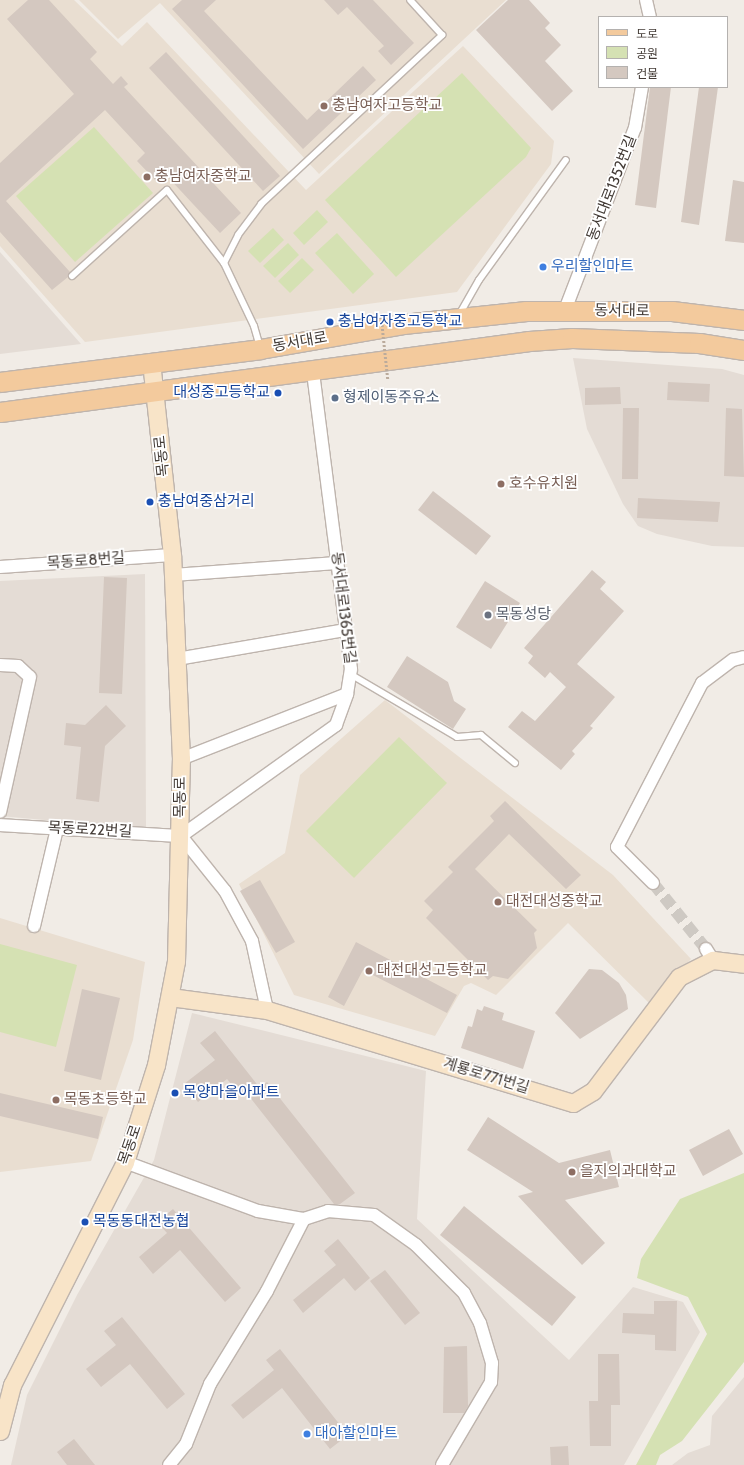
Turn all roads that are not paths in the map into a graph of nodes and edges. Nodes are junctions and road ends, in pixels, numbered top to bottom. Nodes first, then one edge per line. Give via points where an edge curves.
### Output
1 (410, 0) edge
2 (646, 0) edge
3 (650, 16) edge
4 (642, 88) edge
5 (566, 160) dead end
6 (224, 263) junction
7 (72, 276) dead end
8 (564, 310) junction
9 (457, 318) junction
10 (744, 320) edge
11 (260, 349) junction
12 (744, 350) edge
13 (151, 362) junction
14 (313, 371) junction
15 (0, 382) edge
16 (155, 391) junction
17 (0, 412) edge
18 (172, 555) junction
19 (337, 563) junction
20 (0, 567) edge
21 (173, 575) junction
22 (345, 630) junction
23 (744, 657) edge
24 (177, 659) junction
25 (0, 665) edge
26 (350, 674) junction
27 (347, 694) junction
28 (181, 759) junction
29 (515, 763) dead end
30 (0, 812) edge
31 (0, 825) edge
32 (58, 829) junction
33 (181, 836) junction
34 (653, 883) tunnel mouth
35 (34, 926) dead end
36 (744, 964) edge
37 (170, 997) junction
38 (267, 1010) junction
39 (125, 1162) junction
40 (304, 1219) junction
41 (0, 1431) edge
42 (169, 1465) edge
43 (442, 1465) edge

1 - 6 lane via 442,35 261,204 238,235
2 - 3 street
4 - 8 street, 동서대로1352번길 via 636,128
5 - 9 lane via 479,280
6 - 7 lane via 167,190
6 - 11 lane via 254,326
8 - 9 main road, 동서대로
8 - 10 main road, 동서대로 via 672,311
9 - 11 main road, 동서대로 via 403,324
11 - 13 main road, 동서대로
12 - 14 main road, 동서대로 via 699,343 572,338 529,341
13 - 15 main road, 동서대로
13 - 16 main road, 목동로
14 - 16 main road, 동서대로
14 - 19 street, 동서대로1365번길
16 - 17 main road, 동서대로
16 - 18 main road, 목동로
18 - 20 street, 목동로8번길
18 - 21 main road, 목동로
19 - 21 street
19 - 22 street, 동서대로1365번길
21 - 24 main road, 목동로
22 - 24 street
22 - 26 street, 동서대로1365번길
23 - 34 street via 733,660 702,682 617,847
24 - 28 main road, 목동로
25 - 30 street via 18,666 30,677
26 - 27 street, 동서대로1365번길
26 - 29 lane via 457,738 481,735
27 - 28 street, 목동로
27 - 33 street, 동서대로1365번길 via 336,725
28 - 33 main road, 목동로
31 - 32 street, 목동로22번길
32 - 33 street, 목동로22번길
32 - 35 street
33 - 37 main road, 목동로 via 176,961
33 - 38 street, 목동로 via 225,891 252,941
36 - 38 main road, 계룡로771번길 via 709,954 679,977 593,1091 573,1103
37 - 38 main road, 계룡로771번길
37 - 39 main road, 목동로 via 156,1065
39 - 40 street via 258,1211
39 - 41 main road, 목동로 via 12,1385
40 - 42 street via 267,1291 210,1384 186,1444
40 - 43 street via 328,1211 374,1215 416,1245 464,1293 480,1323 490,1356 491,1382

